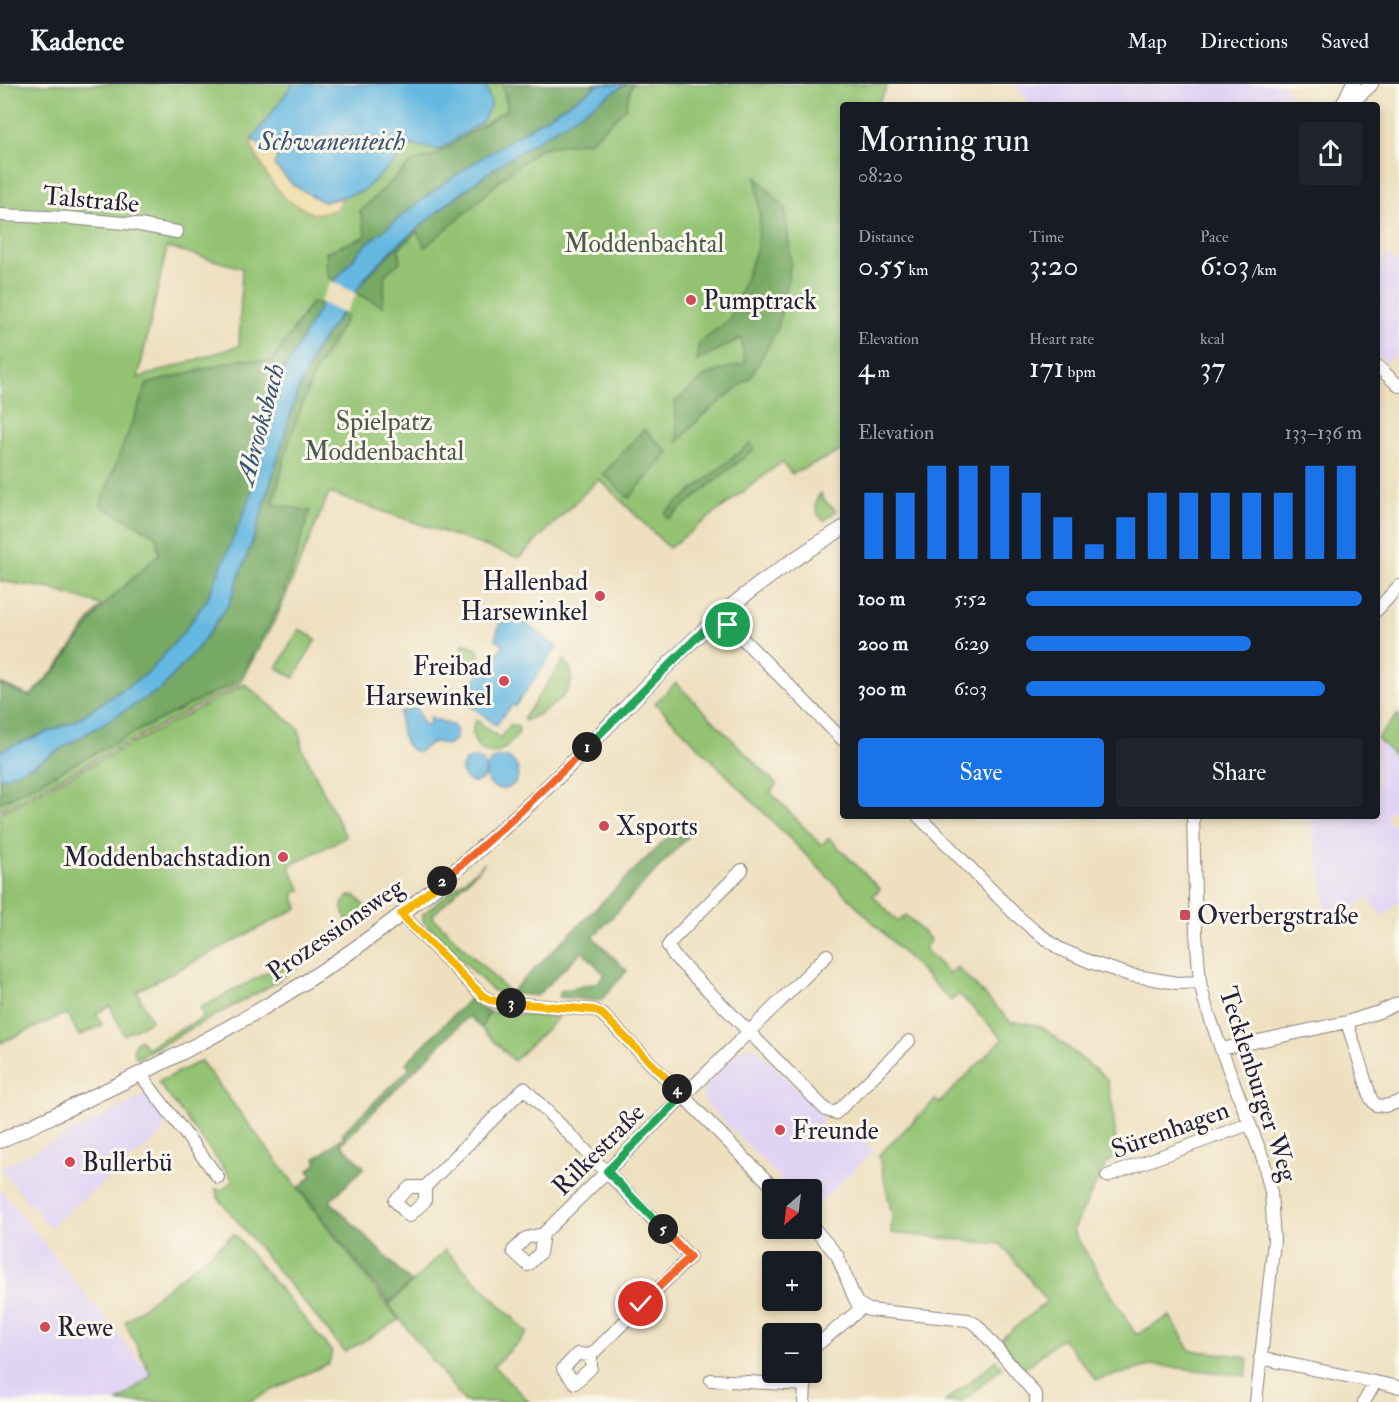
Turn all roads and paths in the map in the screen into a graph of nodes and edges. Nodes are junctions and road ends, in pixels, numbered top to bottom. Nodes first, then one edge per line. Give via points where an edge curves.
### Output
1 (1353, 84) edge
2 (1371, 84) edge
3 (1344, 102) edge
4 (1351, 102) edge
5 (0, 215) edge
6 (177, 232) dead end
7 (1380, 369) edge
8 (1399, 386) edge
9 (840, 530) edge
10 (1399, 586) edge
11 (1380, 607) edge
12 (720, 616) junction
13 (840, 737) edge
14 (921, 819) edge
15 (1193, 819) edge
16 (742, 870) dead end
17 (401, 914) junction
18 (827, 955) dead end
19 (1200, 982) junction
20 (1399, 1003) edge
21 (1347, 1022) junction
22 (749, 1032) junction
23 (909, 1041) dead end
24 (1221, 1049) junction
25 (140, 1074) junction
26 (684, 1095) junction
27 (1399, 1102) edge
28 (1249, 1124) junction
29 (0, 1141) edge
30 (607, 1171) junction
31 (1107, 1176) dead end
32 (218, 1177) dead end
33 (765, 1179) edge
34 (424, 1187) dead end
35 (543, 1234) dead end
36 (822, 1238) edge
37 (863, 1307) junction
38 (822, 1341) edge
39 (591, 1354) dead end
40 (1260, 1358) junction
41 (762, 1379) edge
42 (711, 1380) dead end
43 (805, 1383) edge
44 (1375, 1383) junction
45 (1399, 1388) edge
46 (804, 1402) edge
47 (1036, 1402) edge
48 (1256, 1402) edge
49 (1364, 1402) edge

1 - 3 street
2 - 4 street
5 - 6 street, Talstraße via 134,224
7 - 8 street
9 - 12 street, Prozessionsweg
10 - 11 street
12 - 13 street
12 - 17 street, Prozessionsweg via 478,851
14 - 19 street via 1015,914 1060,949 1130,975 1177,983
15 - 19 street, Tecklenburger Weg
16 - 22 street via 668,946
17 - 25 street, Prozessionsweg via 268,1005
17 - 26 street via 483,996 497,1002 594,1010
18 - 22 street, Rilkestraße
19 - 24 street, Tecklenburger Weg
20 - 21 street
21 - 24 street
21 - 27 street via 1371,1099 1384,1106
22 - 23 street via 826,1110 836,1113
22 - 26 street, Rilkestraße
24 - 28 street, Tecklenburger Weg
25 - 29 street, Prozessionsweg
25 - 32 street
26 - 30 street, Rilkestraße
26 - 33 street
28 - 31 street, Sürenhagen
28 - 40 street, Tecklenburger Weg via 1271,1192 1274,1241
30 - 34 street via 524,1088
30 - 35 street, Rilkestraße
30 - 39 street via 690,1257
36 - 37 street via 837,1255 854,1297
37 - 38 street
37 - 47 street via 977,1324 1036,1395
40 - 44 street
40 - 48 street, Tecklenburger Weg
41 - 42 street
43 - 46 street
44 - 45 street
44 - 49 street

